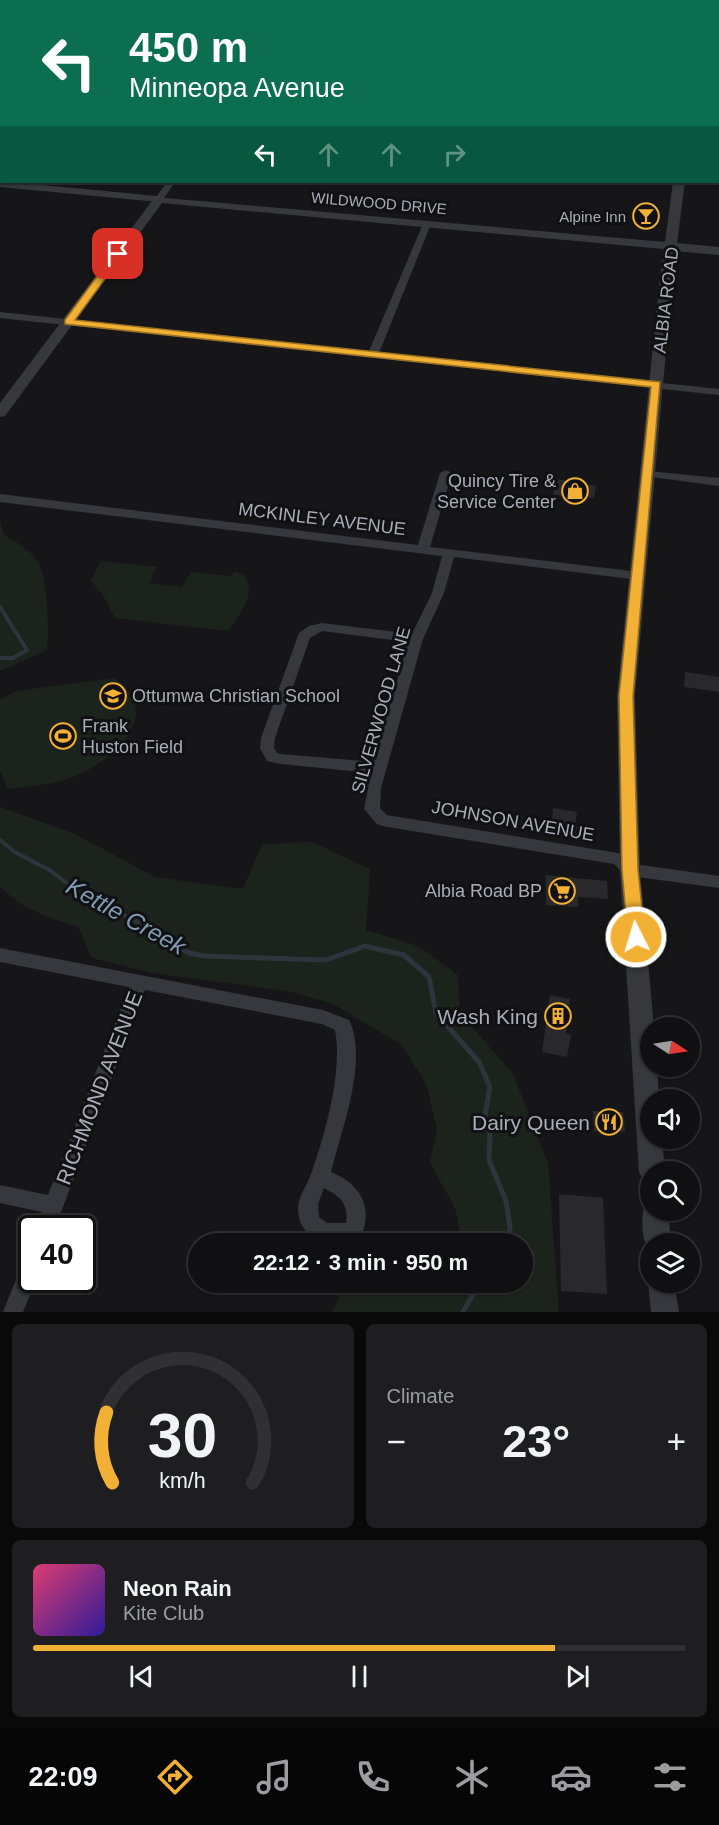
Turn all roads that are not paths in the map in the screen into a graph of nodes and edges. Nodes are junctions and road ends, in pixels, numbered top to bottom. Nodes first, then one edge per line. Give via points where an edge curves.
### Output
1 (170, 183) edge
2 (679, 183) edge
3 (0, 184) edge
4 (159, 199) junction
5 (427, 224) junction
6 (669, 246) junction
7 (719, 251) edge
8 (0, 315) edge
9 (68, 322) junction
10 (373, 356) junction
11 (656, 385) junction
12 (719, 392) edge
13 (0, 413) edge
14 (446, 473) dead end
15 (648, 474) junction
16 (719, 482) edge
17 (0, 498) edge
18 (422, 551) junction
19 (449, 554) junction
20 (639, 576) junction
21 (416, 639) junction
22 (380, 768) junction
23 (372, 809) joint
24 (630, 870) junction
25 (719, 882) edge
26 (0, 955) edge
27 (140, 981) junction
28 (651, 1161) edge
29 (320, 1177) dead end
30 (0, 1194) edge
31 (54, 1205) junction
32 (50, 1215) edge
33 (21, 1293) edge
34 (663, 1293) edge
35 (13, 1312) edge
36 (665, 1312) edge

1 - 4 street
2 - 6 street, ALBIA ROAD
3 - 4 street, WILDWOOD DRIVE
4 - 5 street, WILDWOOD DRIVE
4 - 9 street
5 - 6 street, WILDWOOD DRIVE
5 - 10 street
6 - 7 street, WILDWOOD DRIVE
6 - 11 street, ALBIA ROAD
8 - 9 street
9 - 10 street
9 - 13 street
10 - 11 street
11 - 12 street
11 - 15 street, ALBIA ROAD
14 - 18 street
15 - 16 street
15 - 20 street, ALBIA ROAD
17 - 18 street, MCKINLEY AVENUE
18 - 19 street, MCKINLEY AVENUE
19 - 20 street, MCKINLEY AVENUE
19 - 21 street, SILVERWOOD LANE via 438,593
20 - 24 street, ALBIA ROAD via 626,696
21 - 22 street, SILVERWOOD LANE
21 - 22 street via 314,629 304,636 268,738 267,748 272,757
22 - 23 street, SILVERWOOD LANE
23 - 24 street, JOHNSON AVENUE via 382,819 618,859
24 - 25 street, JOHNSON AVENUE
24 - 28 street, ALBIA ROAD
26 - 27 street
27 - 29 street via 323,1017 343,1025 349,1047
27 - 31 street, RICHMOND AVENUE
30 - 31 street
31 - 32 street, RICHMOND AVENUE
33 - 35 street
34 - 36 street

